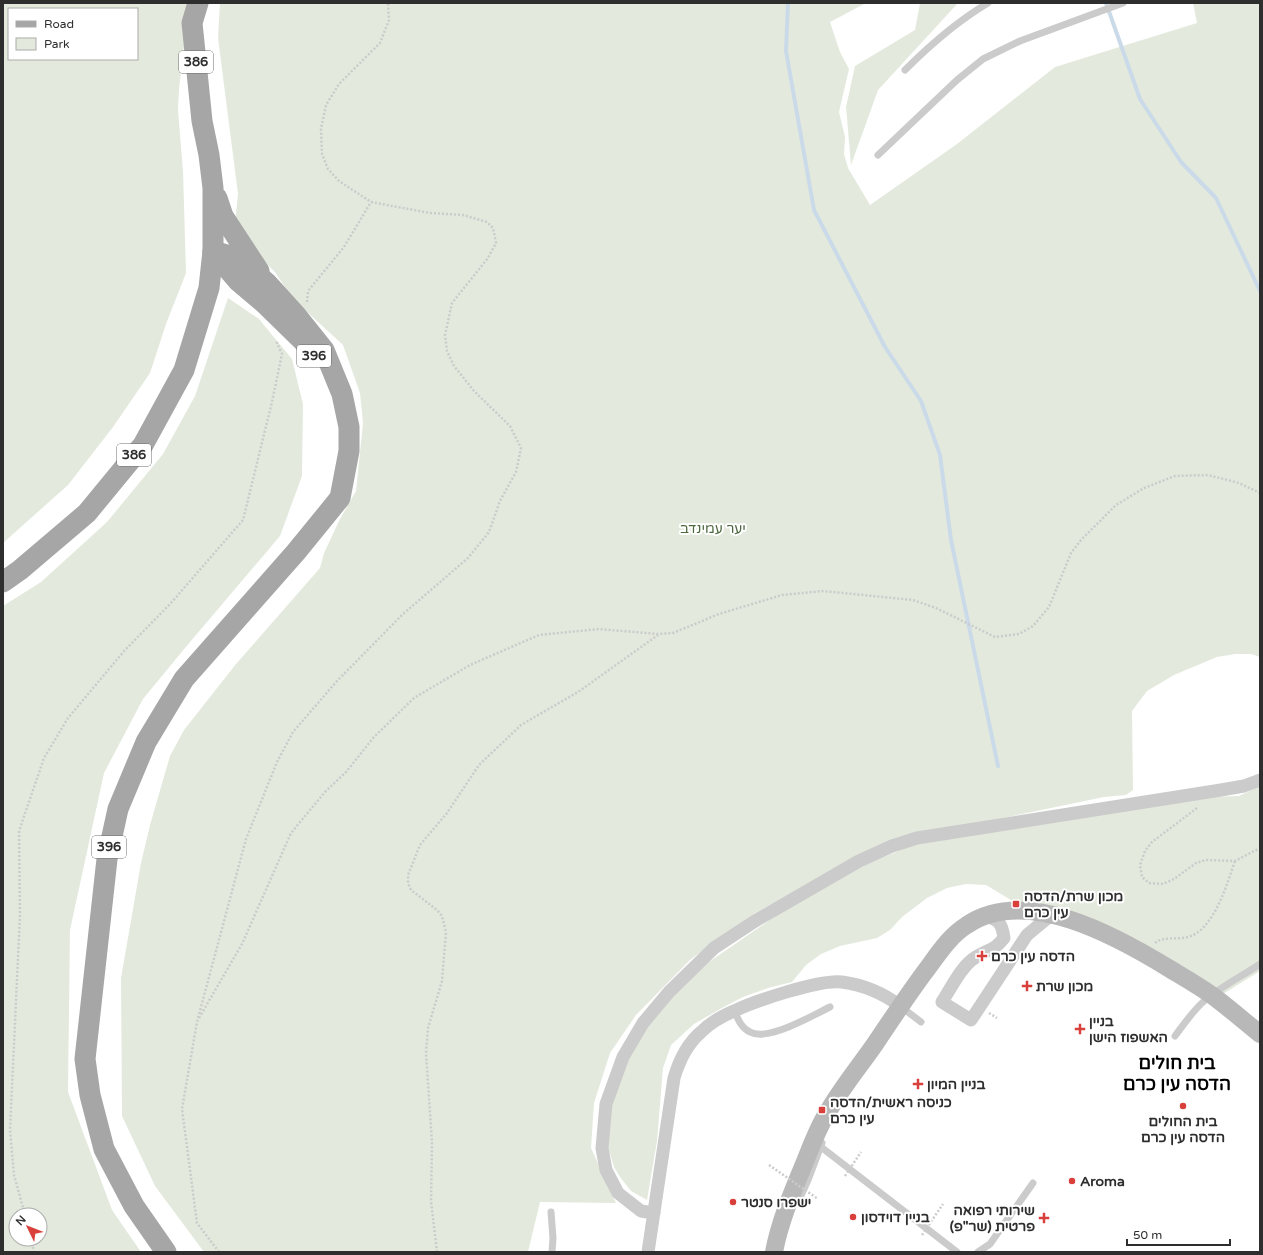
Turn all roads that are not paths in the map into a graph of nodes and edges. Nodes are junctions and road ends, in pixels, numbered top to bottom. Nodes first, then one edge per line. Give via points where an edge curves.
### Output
1 (198, 3) edge
2 (988, 3) edge
3 (1123, 3) edge
4 (905, 70) dead end
5 (878, 155) dead end
6 (213, 188) junction
7 (213, 251) junction
8 (267, 283) junction
9 (291, 320) junction
10 (3, 582) edge
11 (1260, 780) edge
12 (1051, 915) junction
13 (983, 916) junction
14 (1260, 964) edge
15 (1212, 995) junction
16 (900, 1006) junction
17 (830, 1007) dead end
18 (734, 1010) junction
19 (921, 1022) dead end
20 (1260, 1034) edge
21 (1175, 1036) dead end
22 (821, 1125) junction
23 (821, 1147) junction
24 (1033, 1183) dead end
25 (551, 1212) dead end
26 (654, 1213) junction
27 (778, 1233) junction
28 (166, 1252) edge
29 (552, 1252) edge
30 (648, 1252) edge
31 (774, 1252) edge
32 (957, 1252) edge
33 (978, 1252) edge

1 - 6 main road, 386 via 192,24 202,121
2 - 4 lane via 968,14 938,38
3 - 5 lane via 1020,41 983,59 956,80
6 - 7 main road, 386
6 - 8 main road via 223,216
7 - 8 main road, 396 via 231,256
7 - 9 main road, 396 via 238,281 264,303
7 - 10 main road, 386 via 209,288 184,370 143,445 87,513
8 - 9 main road, 396
9 - 28 main road, 396 via 321,368 332,399 339,442 340,498 184,679 146,742 118,809 107,859 85,1059 90,1094 104,1149 134,1206
11 - 26 street via 1236,788 916,838 859,861 755,921 714,948 669,992 643,1023 623,1057 606,1104 602,1148 606,1170 618,1193 641,1211
12 - 13 street via 1017,911
12 - 13 street via 1027,935 971,1020 942,1002 967,966 976,957 993,949 1004,938 997,920
12 - 15 street via 1113,937
13 - 16 street via 968,924 947,942
14 - 15 lane
15 - 20 street
15 - 21 lane via 1194,1011
16 - 18 street via 876,991 840,982 800,988
16 - 19 lane
16 - 22 street
17 - 18 lane via 773,1033 763,1035 751,1033 743,1027
18 - 26 street via 700,1032 691,1042 677,1067
22 - 23 lane
22 - 27 street via 790,1196
23 - 27 lane via 797,1203
23 - 32 lane
24 - 33 lane via 990,1244
25 - 29 lane
26 - 30 street
27 - 31 street

